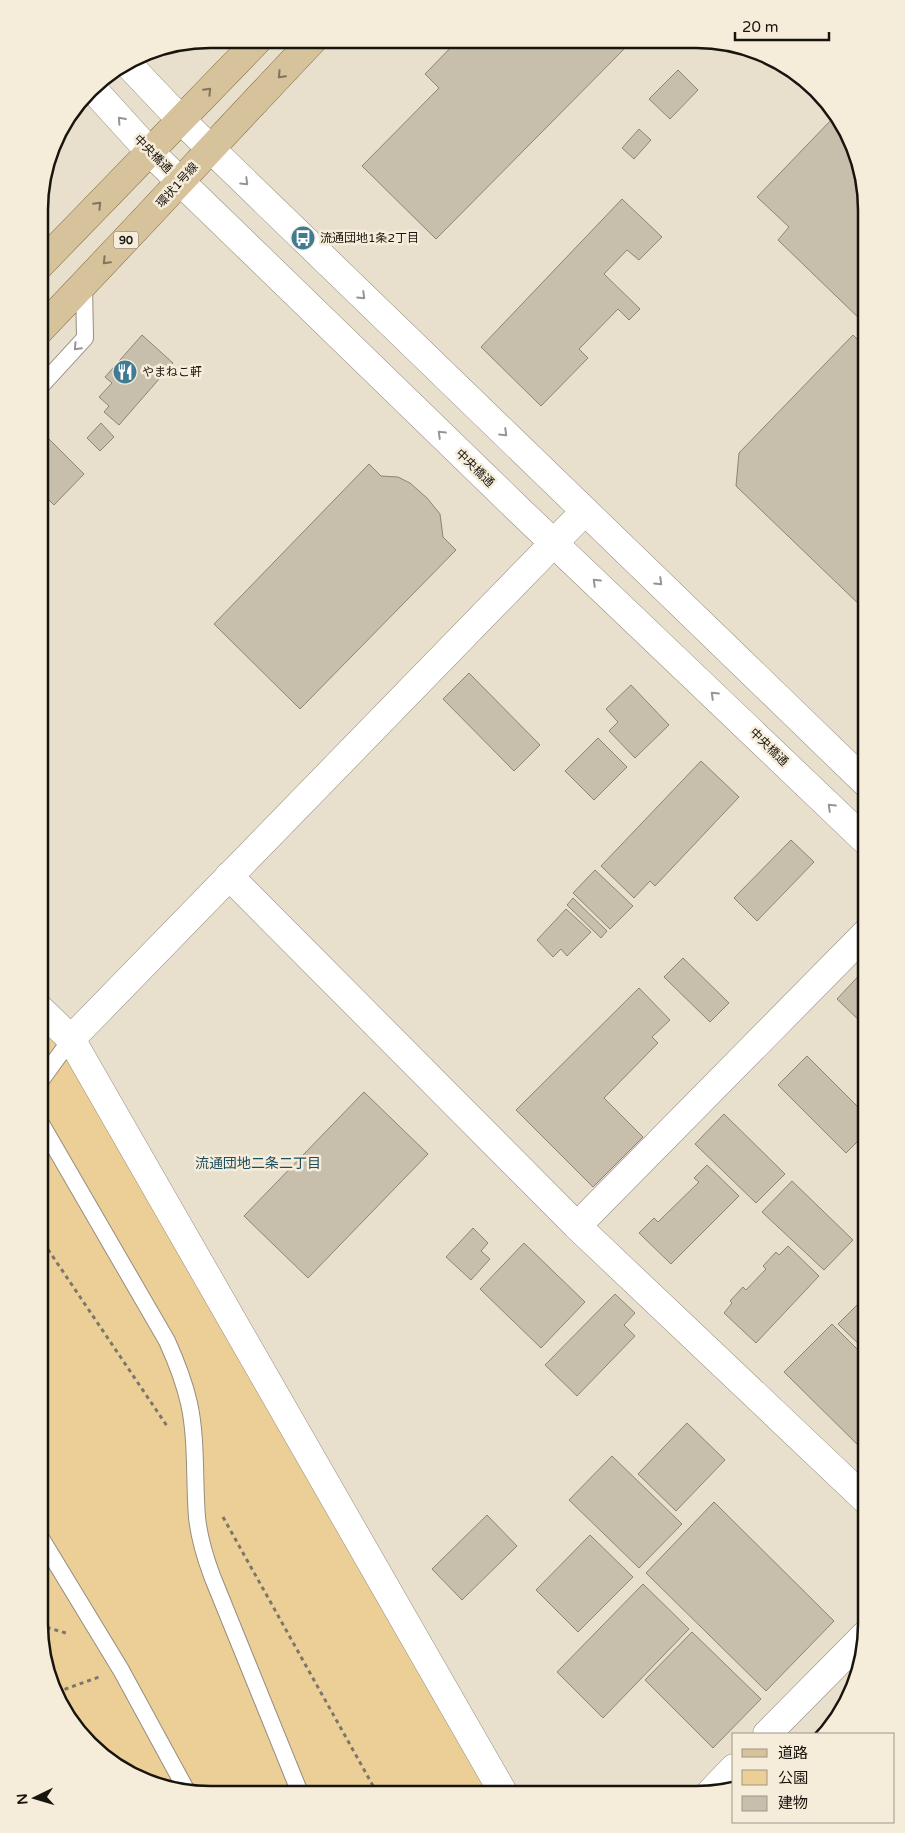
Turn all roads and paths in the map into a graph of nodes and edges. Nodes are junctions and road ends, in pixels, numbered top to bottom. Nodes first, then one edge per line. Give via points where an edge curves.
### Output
1 (250, 48) edge
2 (305, 48) edge
3 (132, 67) edge
4 (97, 93) edge
5 (181, 120) junction
6 (210, 148) junction
7 (150, 152) junction
8 (180, 180) junction
9 (48, 255) edge
10 (84, 285) junction
11 (48, 322) edge
12 (48, 378) edge
13 (585, 511) junction
14 (554, 542) junction
15 (858, 775) edge
16 (858, 833) edge
17 (230, 876) junction
18 (857, 942) edge
19 (48, 1017) edge
20 (71, 1039) junction
21 (48, 1071) edge
22 (48, 1136) edge
23 (577, 1226) junction
24 (857, 1492) edge
25 (48, 1550) edge
26 (855, 1646) edge
27 (120, 1670) junction
28 (62, 1690) edge
29 (781, 1730) edge
30 (732, 1770) edge
31 (182, 1783) edge
32 (719, 1784) edge
33 (297, 1786) edge
34 (499, 1786) edge

5 -> 1 main road
2 -> 6 main road, 環状1号線 / 90
3 - 5 street
7 -> 4 street, 中央橋通
5 - 6 street
5 - 7 main road
6 - 8 main road, 環状1号線 / 90
6 -> 13 street
7 - 8 street, 中央橋通
9 -> 7 main road
8 -> 10 main road, 環状1号線 / 90
14 -> 8 street, 中央橋通
10 - 11 main road, 環状1号線 / 90
10 -> 12 lane via 85,338
13 - 14 street
13 -> 15 street
16 -> 14 street, 中央橋通
14 - 17 street
17 - 20 street
17 - 23 street
18 - 23 street
19 - 20 street
20 - 21 lane
20 - 34 street
22 - 33 lane via 167,1341 180,1372 189,1404 202,1548
23 - 24 street
25 - 27 lane
26 - 29 street
27 - 28 path
27 - 31 lane
30 - 32 street

